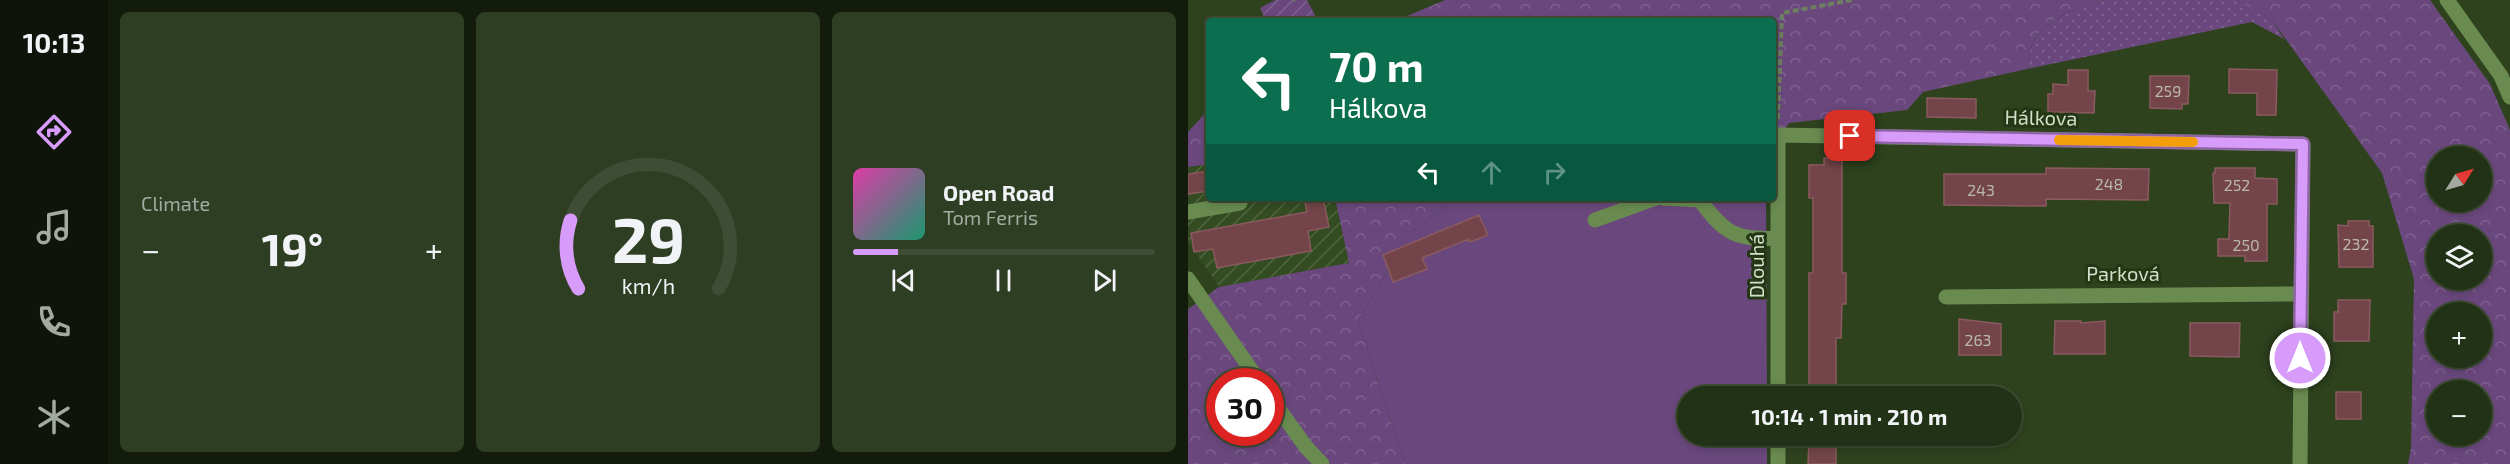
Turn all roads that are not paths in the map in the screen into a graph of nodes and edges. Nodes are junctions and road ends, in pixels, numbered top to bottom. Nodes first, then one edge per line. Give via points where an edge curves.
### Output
1 (2447, 0) edge
2 (2510, 97) edge
3 (1778, 135) joint
4 (1648, 201) edge
5 (1701, 201) edge
6 (1240, 203) dead end
7 (1188, 212) edge
8 (1595, 220) dead end
9 (1778, 238) junction
10 (1188, 279) edge
11 (2300, 294) junction
12 (1946, 297) dead end
13 (1250, 368) edge
14 (1778, 386) edge
15 (1284, 416) edge
16 (1778, 446) edge
17 (1322, 464) edge
18 (1778, 464) edge
19 (2300, 464) edge

1 - 2 street via 2501,75
3 - 9 street, Dlouhá
3 - 11 street, Hálkova via 2303,144
4 - 8 street
5 - 9 street via 1718,225 1751,240
6 - 7 street
9 - 14 street, Dlouhá
10 - 13 street
11 - 12 street, Parková
11 - 19 street
15 - 17 street
16 - 18 street

